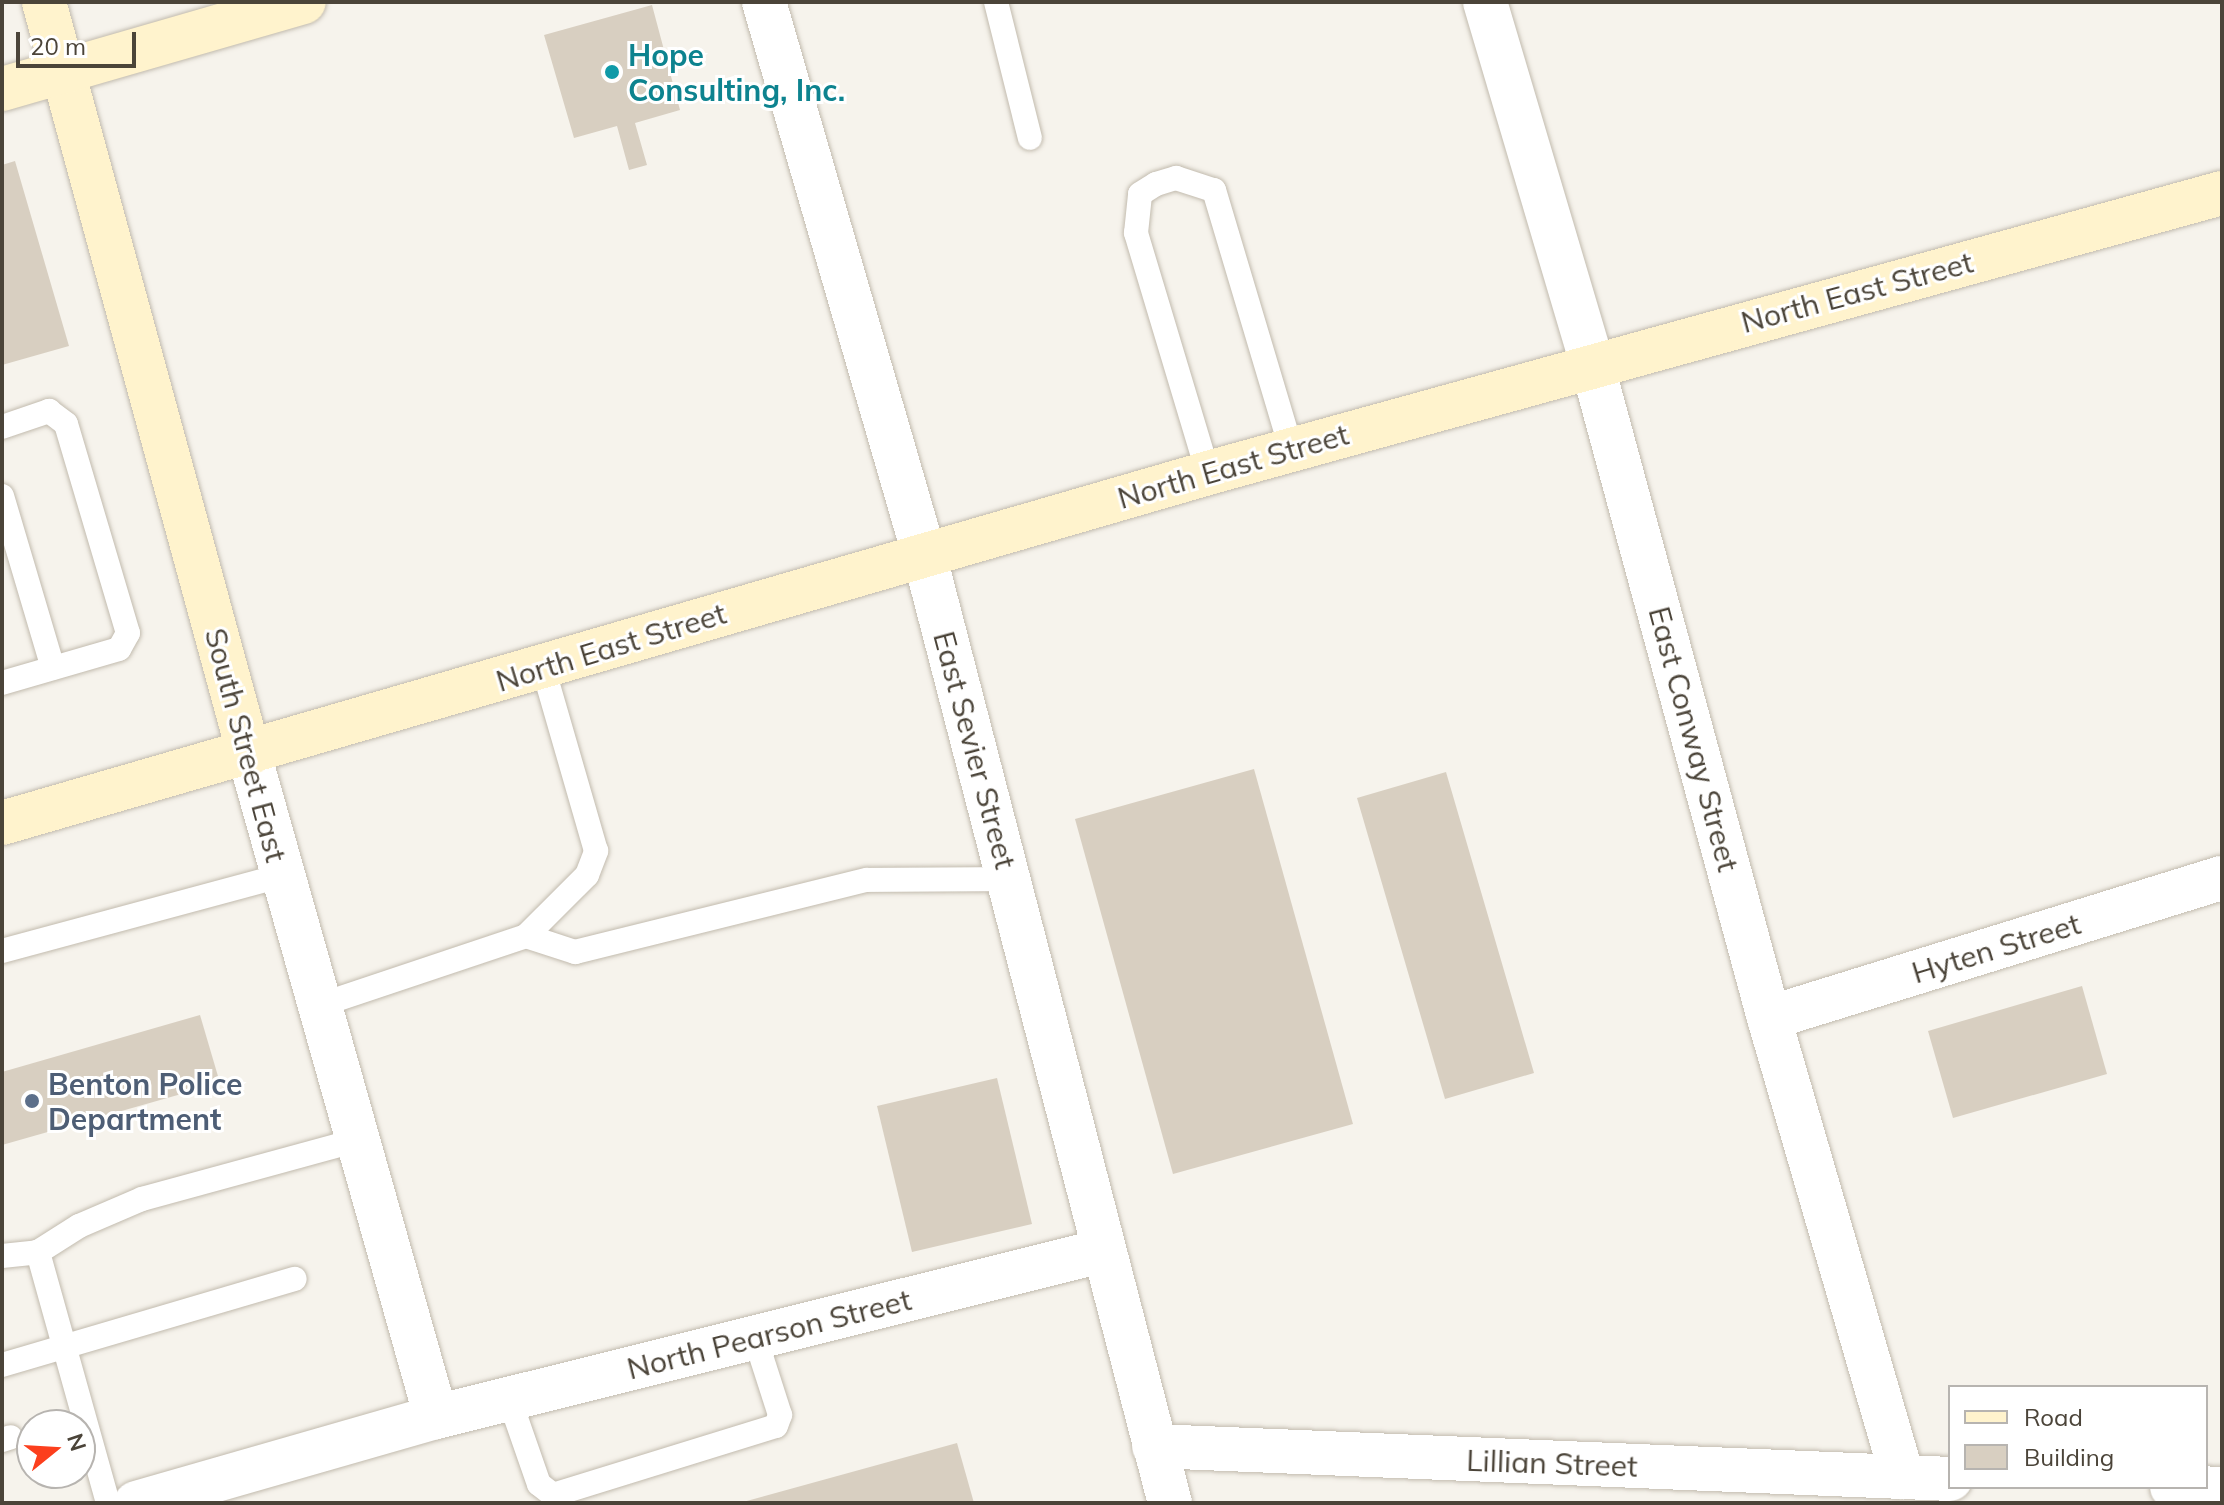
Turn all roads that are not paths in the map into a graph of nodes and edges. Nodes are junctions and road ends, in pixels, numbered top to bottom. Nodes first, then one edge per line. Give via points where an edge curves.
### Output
1 (44, 2) edge
2 (304, 2) edge
3 (764, 2) edge
4 (996, 2) edge
5 (1485, 2) edge
6 (61, 72) junction
7 (2, 89) edge
8 (1030, 138) dead end
9 (2222, 193) edge
10 (1592, 364) junction
11 (2, 427) edge
12 (1291, 449) junction
13 (1208, 473) junction
14 (2, 496) edge
15 (924, 554) junction
16 (543, 667) junction
17 (53, 668) junction
18 (2, 683) edge
19 (249, 754) junction
20 (2, 823) edge
21 (283, 875) junction
22 (2222, 878) edge
23 (1009, 879) junction
24 (526, 936) junction
25 (2, 951) edge
26 (320, 1005) junction
27 (1769, 1018) junction
28 (358, 1140) junction
29 (1102, 1251) junction
30 (38, 1252) junction
31 (2, 1256) edge
32 (295, 1279) dead end
33 (755, 1337) junction
34 (65, 1347) junction
35 (2, 1365) edge
36 (509, 1398) junction
37 (436, 1417) junction
38 (1154, 1446) junction
39 (1902, 1477) junction
40 (1948, 1479) edge
41 (1806, 1488) edge
42 (534, 1494) edge
43 (108, 1503) edge
44 (136, 1503) edge
45 (1170, 1503) edge

1 - 6 main road, South Street East
2 - 6 main road
3 - 15 street, East Sevier Street
4 - 8 lane
5 - 10 street, East Conway Street
6 - 7 main road
6 - 19 main road, South Street East
9 - 10 main road, North East Street
10 - 12 main road, North East Street
10 - 27 street, East Conway Street
11 - 17 lane via 49,411 66,424 128,633 119,649
12 - 13 main road, North East Street
12 - 13 lane via 1214,190 1187,180 1156,184 1140,194 1136,233
13 - 15 main road, North East Street
14 - 17 lane
15 - 16 main road, North East Street
15 - 23 street, East Sevier Street
16 - 19 main road, North East Street
16 - 24 lane via 596,851 587,875
17 - 18 lane
19 - 20 main road, North East Street
19 - 21 street, South Street East
21 - 25 lane
21 - 26 street, South Street East
22 - 27 street, Hyten Street
23 - 24 lane via 867,880 575,952
23 - 29 street, East Sevier Street
24 - 26 lane
26 - 28 street, South Street East
27 - 39 street, East Conway Street
28 - 30 lane via 142,1199 79,1226
28 - 37 street, South Street East
29 - 33 street, North Pearson Street
29 - 38 street, East Sevier Street
30 - 31 lane
30 - 34 lane
32 - 34 lane
33 - 36 street, North Pearson Street
33 - 42 lane via 780,1415 776,1426 553,1495
34 - 35 lane
34 - 43 lane
36 - 37 street, North Pearson Street
36 - 42 lane
37 - 44 street, North Pearson Street
38 - 41 street, Lillian Street
38 - 45 street, East Sevier Street
39 - 40 street, Lillian Street
39 - 41 street, Lillian Street

